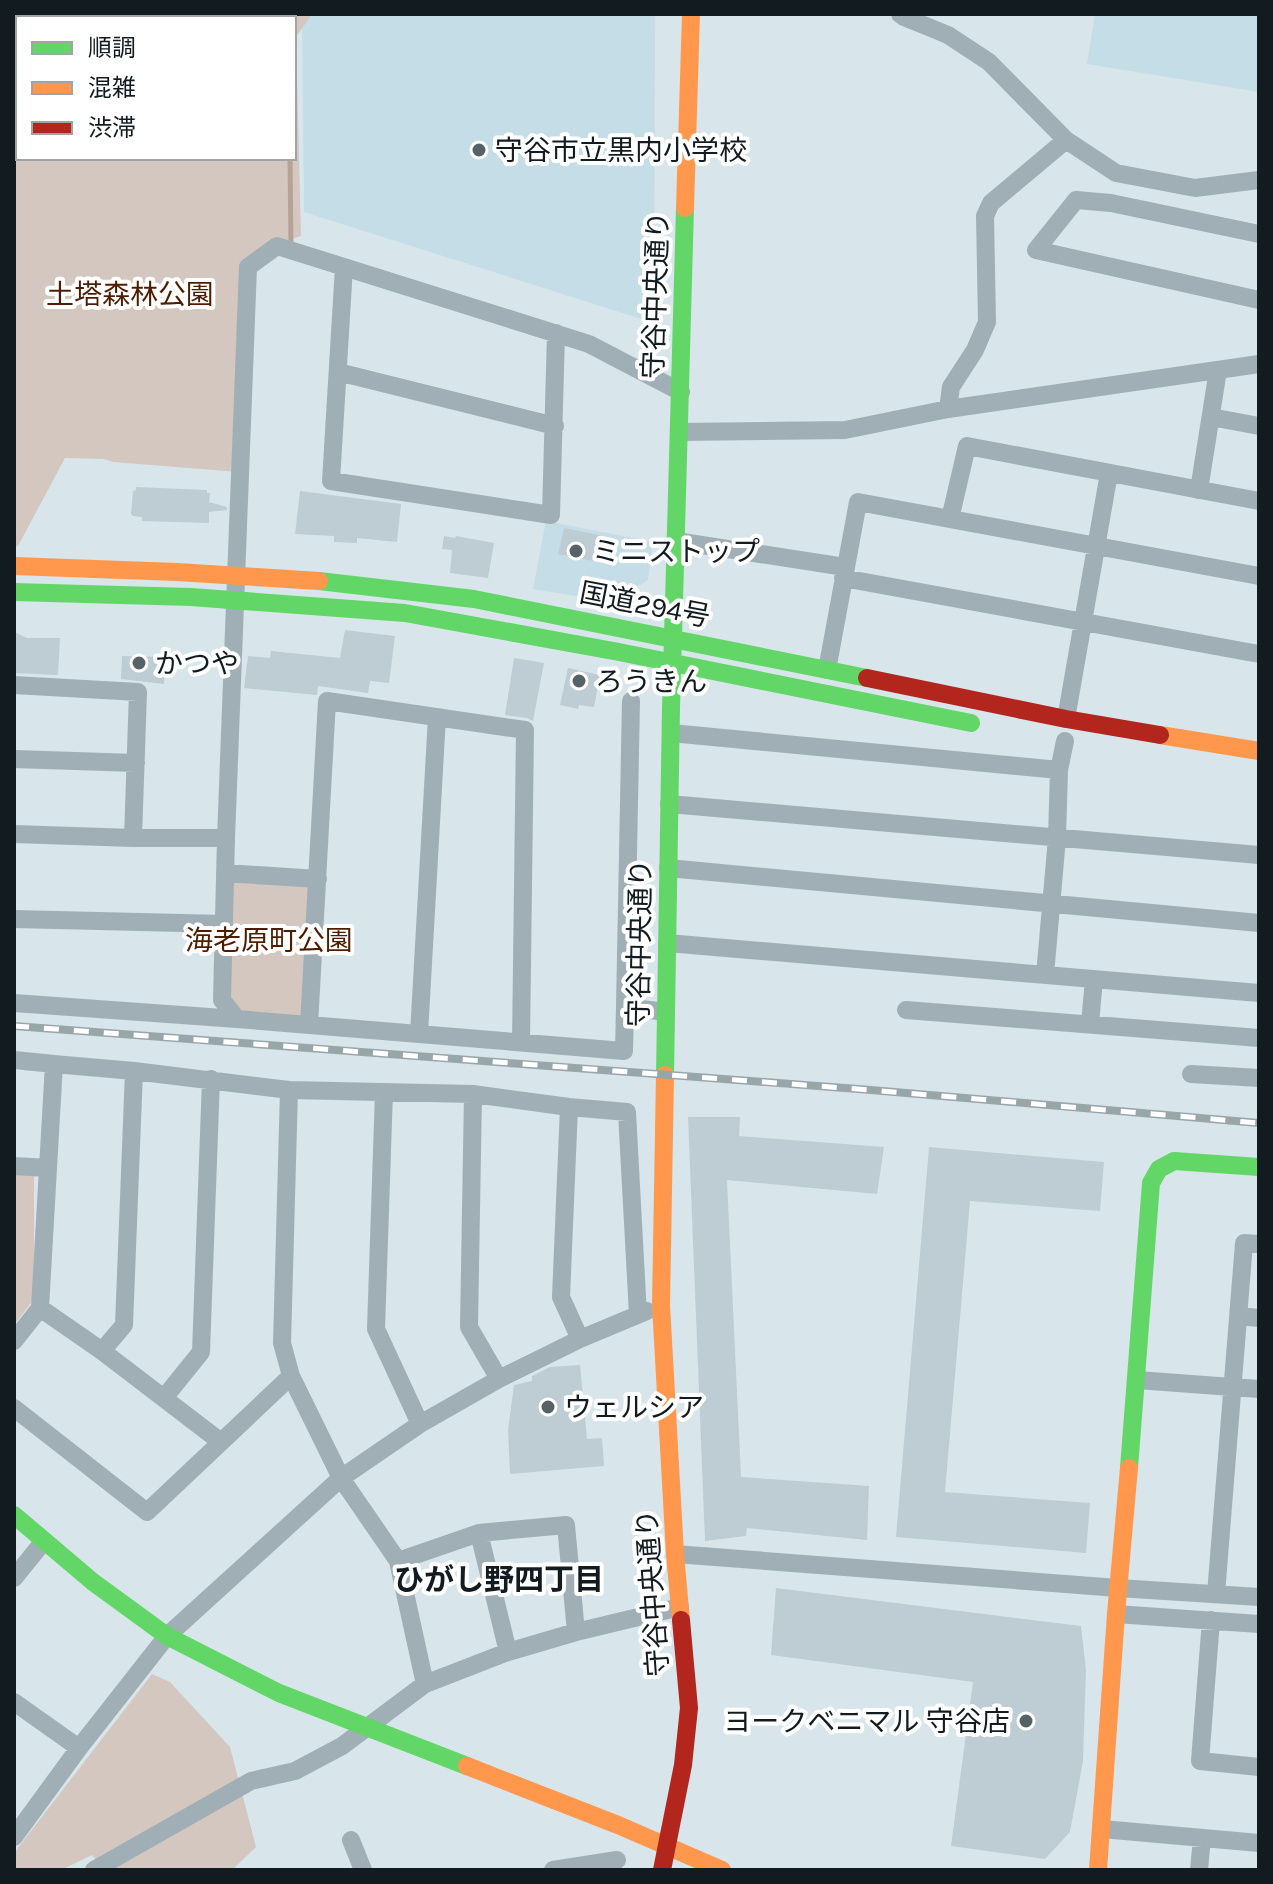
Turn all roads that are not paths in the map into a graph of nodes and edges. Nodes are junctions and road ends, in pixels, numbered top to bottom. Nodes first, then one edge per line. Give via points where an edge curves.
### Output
1 (691, 14) edge
2 (900, 14) edge
3 (1066, 140) junction
4 (1259, 180) edge
5 (1259, 234) edge
6 (344, 267) junction
7 (1259, 300) edge
8 (556, 333) junction
9 (1259, 364) edge
10 (1218, 370) junction
11 (338, 372) junction
12 (681, 392) junction
13 (948, 409) junction
14 (1211, 417) junction
15 (555, 426) junction
16 (1259, 426) edge
17 (679, 432) junction
18 (1109, 473) junction
19 (1199, 490) junction
20 (1259, 501) edge
21 (950, 519) junction
22 (676, 541) junction
23 (1096, 546) junction
24 (14, 566) edge
25 (844, 573) junction
26 (237, 575) junction
27 (1259, 576) edge
28 (14, 592) edge
29 (236, 601) junction
30 (1083, 621) junction
31 (673, 638) junction
32 (1259, 654) edge
33 (672, 662) junction
34 (827, 670) junction
35 (14, 685) edge
36 (631, 701) dead end
37 (437, 717) junction
38 (1066, 719) junction
39 (992, 727) dead end
40 (671, 733) junction
41 (1065, 741) dead end
42 (1259, 751) edge
43 (14, 759) edge
44 (136, 763) junction
45 (1059, 770) junction
46 (669, 804) junction
47 (14, 834) edge
48 (133, 838) junction
49 (226, 838) junction
50 (1057, 838) junction
51 (1259, 855) edge
52 (668, 868) junction
53 (225, 873) junction
54 (318, 879) junction
55 (1052, 904) junction
56 (14, 919) edge
57 (1259, 923) edge
58 (224, 924) junction
59 (667, 943) junction
60 (1045, 975) junction
61 (1094, 979) junction
62 (1259, 993) edge
63 (14, 1003) edge
64 (625, 1007) junction
65 (906, 1010) dead end
66 (666, 1012) junction
67 (237, 1019) junction
68 (1090, 1024) junction
69 (309, 1025) junction
70 (419, 1034) junction
71 (1259, 1038) edge
72 (521, 1042) junction
73 (14, 1060) edge
74 (54, 1064) junction
75 (134, 1071) junction
76 (1191, 1074) dead end
77 (1259, 1078) edge
78 (211, 1079) junction
79 (289, 1090) junction
80 (384, 1092) junction
81 (473, 1094) junction
82 (569, 1107) junction
83 (14, 1166) edge
84 (1259, 1167) edge
85 (48, 1168) junction
86 (1259, 1244) edge
87 (661, 1305) junction
88 (40, 1308) junction
89 (638, 1315) junction
90 (1239, 1316) junction
91 (1259, 1318) edge
92 (580, 1339) junction
93 (14, 1341) edge
94 (102, 1351) junction
95 (291, 1376) junction
96 (499, 1379) junction
97 (1137, 1380) junction
98 (1233, 1387) junction
99 (1259, 1389) edge
100 (164, 1398) junction
101 (14, 1408) edge
102 (420, 1424) junction
103 (221, 1442) junction
104 (341, 1478) junction
105 (14, 1515) edge
106 (479, 1533) junction
107 (44, 1541) junction
108 (675, 1554) junction
109 (398, 1561) junction
110 (14, 1578) edge
111 (1118, 1588) junction
112 (1216, 1594) junction
113 (1259, 1597) edge
114 (680, 1607) junction
115 (1116, 1614) junction
116 (1211, 1620) junction
117 (1259, 1624) edge
118 (576, 1632) junction
119 (167, 1636) junction
120 (508, 1652) junction
121 (425, 1684) junction
122 (14, 1702) edge
123 (367, 1728) junction
124 (79, 1748) junction
125 (1259, 1767) edge
126 (1102, 1829) junction
127 (14, 1837) edge
128 (1202, 1838) junction
129 (351, 1840) dead end
130 (1259, 1843) edge
131 (667, 1846) junction
132 (617, 1860) dead end
133 (94, 1870) edge
134 (363, 1870) edge
135 (553, 1870) edge
136 (662, 1870) edge
137 (722, 1870) edge
138 (1098, 1870) edge
139 (1199, 1870) edge

1 - 12 main road, 守谷中央通り
2 - 3 street via 948,35 989,62
3 - 4 street via 1116,173 1195,188
3 - 13 street via 991,203 985,216 987,322 951,387
5 - 7 street via 1076,200 1036,250
6 - 8 street
6 - 11 street
6 - 26 street via 277,246 248,267
8 - 12 street via 589,344
8 - 15 street
9 - 10 street
10 - 13 street
10 - 14 street
11 - 15 street
11 - 15 street via 331,481 551,515
12 - 17 main road, 守谷中央通り
13 - 17 street via 845,430
14 - 16 street
14 - 19 street
17 - 22 main road, 守谷中央通り
18 - 19 street
18 - 21 street via 967,446
18 - 23 street
19 - 20 street
21 - 23 street
21 - 25 street via 858,502
22 - 25 street
22 - 31 main road, 守谷中央通り
23 - 27 street
23 - 30 street
24 - 26 main road, 国道294号
25 - 30 street
25 - 34 street
26 - 29 street
26 - 31 main road, 国道294号 via 474,599
28 - 29 main road, 国道294号
29 - 33 main road, 国道294号 via 405,613
29 - 49 street
30 - 32 street
30 - 38 street
31 - 33 main road, 守谷中央通り
31 - 34 main road, 国道294号
33 - 39 main road, 国道294号
33 - 40 main road, 守谷中央通り
34 - 38 main road, 国道294号
35 - 44 street via 138,692
36 - 64 street
37 - 54 street via 327,701
37 - 70 street
37 - 72 street via 525,730
38 - 42 main road, 国道294号
40 - 45 street
40 - 46 main road, 守谷中央通り
41 - 45 street
43 - 44 street
44 - 48 street
45 - 50 street
46 - 50 street
46 - 52 main road, 守谷中央通り
47 - 48 street
48 - 49 street
49 - 53 street
50 - 51 street
50 - 55 street
52 - 55 street
52 - 59 main road, 守谷中央通り
53 - 54 street
53 - 58 street
54 - 69 street
55 - 57 street
55 - 60 street
56 - 58 street
58 - 67 street via 222,1000
59 - 60 street
59 - 66 main road, 守谷中央通り
60 - 61 street
61 - 62 street
61 - 68 street
63 - 67 street
64 - 66 street
64 - 72 street via 624,1051
65 - 68 street
66 - 87 main road, 守谷中央通り
67 - 69 street
68 - 71 street
69 - 70 street
70 - 72 street
73 - 74 street
74 - 75 street
74 - 85 street
75 - 78 street
75 - 94 street via 124,1325
76 - 77 street
78 - 79 street
78 - 100 street via 201,1352
79 - 80 street
79 - 95 street via 282,1343
80 - 81 street
80 - 102 street via 376,1329
81 - 82 street
81 - 96 street via 469,1327
82 - 89 street via 627,1112
82 - 92 street via 561,1297
83 - 85 street
84 - 97 main road via 1174,1161 1155,1173
85 - 88 street
86 - 90 street via 1244,1243
87 - 89 street
87 - 108 main road, 守谷中央通り
88 - 93 street
88 - 94 street
89 - 92 street
90 - 91 street
90 - 98 street
92 - 96 street
94 - 100 street
95 - 103 street
95 - 104 street
96 - 102 street
97 - 98 street
97 - 111 main road
98 - 99 street
98 - 112 street
100 - 103 street
101 - 103 street via 147,1512
102 - 104 street
104 - 109 street
104 - 119 street
105 - 107 main road
106 - 109 street
106 - 118 street via 566,1525
106 - 120 street
107 - 110 street
107 - 119 main road
108 - 111 street
108 - 114 main road, 守谷中央通り
109 - 121 street
111 - 112 street
111 - 115 main road
112 - 113 street
114 - 118 street
114 - 131 main road, 守谷中央通り via 689,1708
115 - 116 street
115 - 126 main road
116 - 117 street
116 - 125 street via 1200,1761
118 - 120 street
119 - 123 main road via 279,1693
119 - 124 street
120 - 121 street
121 - 123 street
122 - 124 street
123 - 131 main road
123 - 133 street via 295,1771 251,1781
124 - 127 street
126 - 128 street
126 - 138 main road
128 - 130 street
128 - 139 street
129 - 134 street
131 - 136 main road, 守谷中央通り
131 - 137 main road
132 - 135 street

